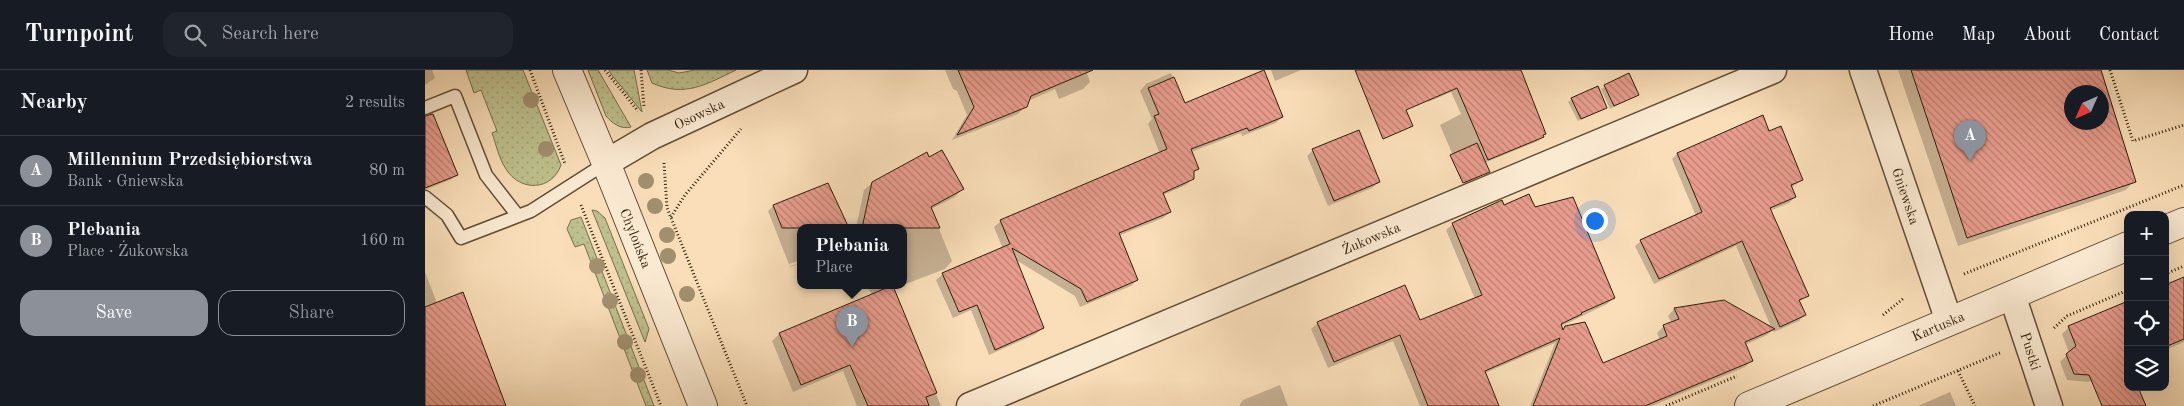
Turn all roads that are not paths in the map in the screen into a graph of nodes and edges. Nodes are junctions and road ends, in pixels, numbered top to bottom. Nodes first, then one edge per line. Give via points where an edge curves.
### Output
1 (567, 70) edge
2 (794, 70) edge
3 (1773, 70) edge
4 (1863, 70) edge
5 (425, 108) edge
6 (607, 163) junction
7 (425, 197) edge
8 (518, 216) junction
9 (2184, 222) edge
10 (2169, 228) edge
11 (2124, 248) edge
12 (2012, 295) junction
13 (1949, 321) junction
14 (703, 406) edge
15 (970, 406) edge
16 (1749, 406) edge
17 (2049, 406) edge

1 - 6 street, Chylońska
2 - 6 street, Osowska via 651,136
3 - 15 street, Żukowska
4 - 13 street, Gniewska
5 - 8 lane via 455,96 487,175
6 - 8 lane
6 - 14 street, Chylońska
7 - 8 lane via 447,215 461,238
9 - 10 street
11 - 12 street, Kartuska
12 - 13 street, Kartuska
12 - 17 street, Pustki
13 - 16 street, Kartuska

